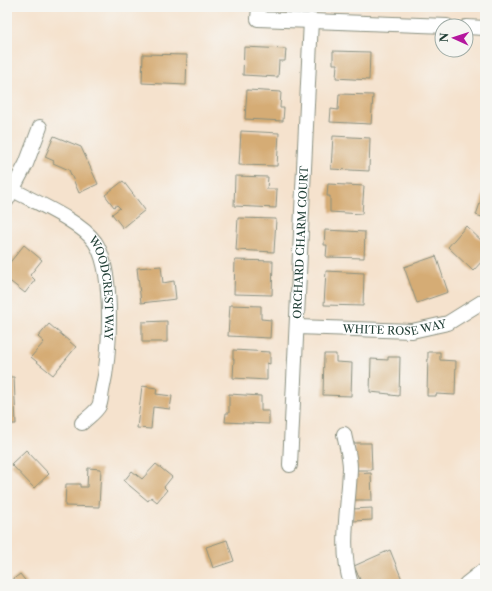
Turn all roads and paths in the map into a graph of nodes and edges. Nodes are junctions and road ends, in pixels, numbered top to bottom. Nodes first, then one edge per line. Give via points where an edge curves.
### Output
1 (258, 13) edge
2 (311, 20) junction
3 (434, 25) edge
4 (474, 27) edge
5 (485, 28) edge
6 (40, 127) dead end
7 (10, 195) edge
8 (485, 300) edge
9 (297, 327) junction
10 (82, 423) dead end
11 (344, 434) dead end
12 (290, 465) dead end
13 (485, 569) edge
14 (351, 584) edge
15 (466, 584) edge

1 - 2 street
2 - 3 street
2 - 9 street, ORCHARD CHARM COURT
4 - 5 street
6 - 7 street via 26,164
7 - 10 street, WOODCREST WAY via 67,220 86,233 95,243 101,256 106,275 109,331 106,374 99,407
8 - 9 street, WHITE ROSE WAY via 448,323 412,331
9 - 12 street, ORCHARD CHARM COURT
11 - 14 street via 350,467 345,550 346,569
13 - 15 street

